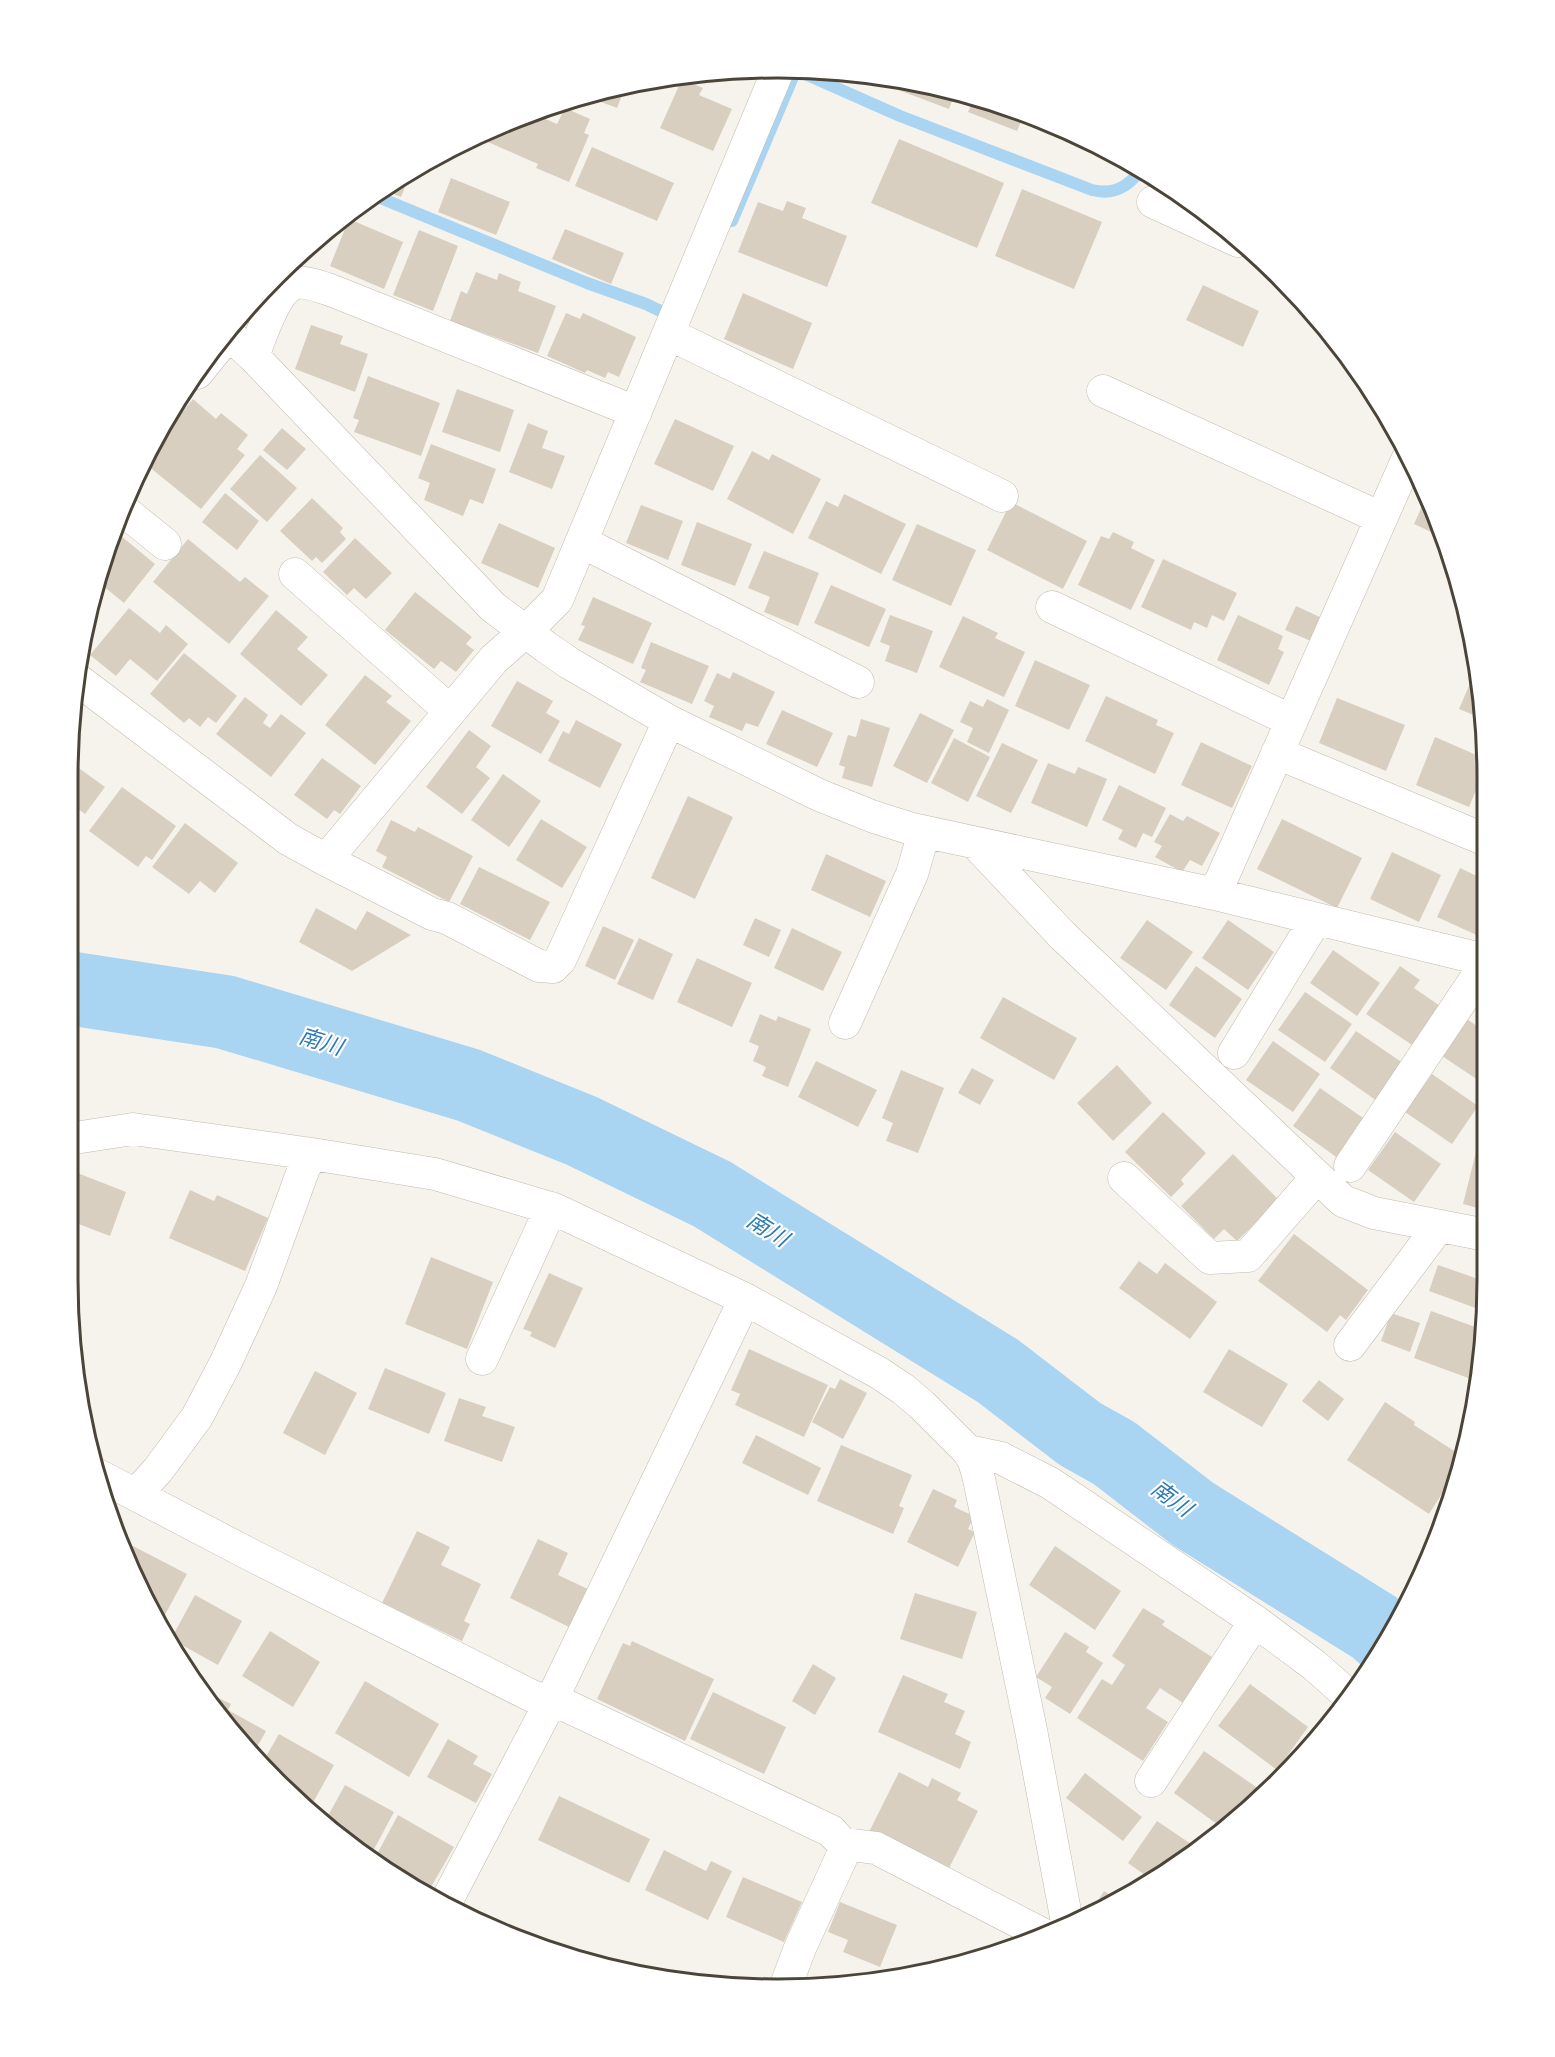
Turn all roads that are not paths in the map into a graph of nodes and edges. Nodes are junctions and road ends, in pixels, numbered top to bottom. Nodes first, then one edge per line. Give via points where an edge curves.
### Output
1 (772, 78) edge
2 (1153, 202) dead end
3 (1209, 228) edge
4 (669, 334) junction
5 (234, 339) edge
6 (253, 356) junction
7 (1103, 391) dead end
8 (636, 411) junction
9 (1404, 466) edge
10 (1002, 496) dead end
11 (129, 515) edge
12 (1381, 518) junction
13 (582, 542) junction
14 (165, 544) dead end
15 (295, 574) dead end
16 (1052, 607) dead end
17 (526, 631) junction
18 (858, 682) dead end
19 (84, 685) edge
20 (450, 711) junction
21 (669, 721) junction
22 (1292, 721) junction
23 (1277, 753) junction
24 (924, 832) junction
25 (1477, 836) edge
26 (976, 844) junction
27 (326, 860) junction
28 (1215, 894) junction
29 (1316, 919) junction
30 (1477, 958) edge
31 (1477, 977) edge
32 (845, 1023) dead end
33 (1234, 1053) dead end
34 (78, 1138) edge
35 (312, 1154) junction
36 (1350, 1166) dead end
37 (1317, 1177) junction
38 (1124, 1178) dead end
39 (551, 1208) junction
40 (1439, 1226) junction
41 (1477, 1233) edge
42 (745, 1299) junction
43 (1350, 1345) dead end
44 (482, 1359) dead end
45 (968, 1451) junction
46 (108, 1480) edge
47 (136, 1494) junction
48 (1255, 1621) junction
49 (1343, 1690) edge
50 (552, 1699) junction
51 (1151, 1781) dead end
52 (843, 1844) junction
53 (449, 1897) edge
54 (1066, 1917) edge
55 (1034, 1930) edge
56 (788, 1979) edge

1 - 4 street
2 - 3 street
4 - 8 street
4 - 10 street
5 - 6 street
6 - 8 street via 279,296 292,284 308,284
6 - 17 street via 493,607
7 - 12 street
8 - 13 street
9 - 12 street
11 - 14 street
12 - 22 street
13 - 17 street via 557,600
13 - 18 street
15 - 20 street
16 - 22 street
17 - 20 street via 494,659
17 - 21 street via 569,663
19 - 27 street via 288,839
20 - 27 street
21 - 24 street via 819,795
21 - 27 street via 560,960 553,967 539,966
22 - 23 street
23 - 25 street
23 - 28 street
24 - 26 street
24 - 32 street via 912,874
26 - 28 street
26 - 37 street via 1064,936
28 - 29 street
29 - 30 street
29 - 33 street
31 - 36 street
34 - 35 street via 133,1130
35 - 39 street via 435,1174
35 - 47 street via 261,1286 226,1362 188,1430
37 - 38 street via 1248,1256 1210,1258
37 - 40 street via 1343,1201 1374,1213
39 - 42 street
39 - 44 street
40 - 41 street
40 - 43 street
42 - 45 street via 903,1389
42 - 50 street
45 - 48 street via 1001,1458 1050,1483
45 - 54 street via 979,1479
46 - 47 street
47 - 50 street via 536,1698
48 - 49 street
48 - 51 street
50 - 52 street via 831,1831
50 - 53 street
52 - 55 street via 876,1848
52 - 56 street via 840,1865

